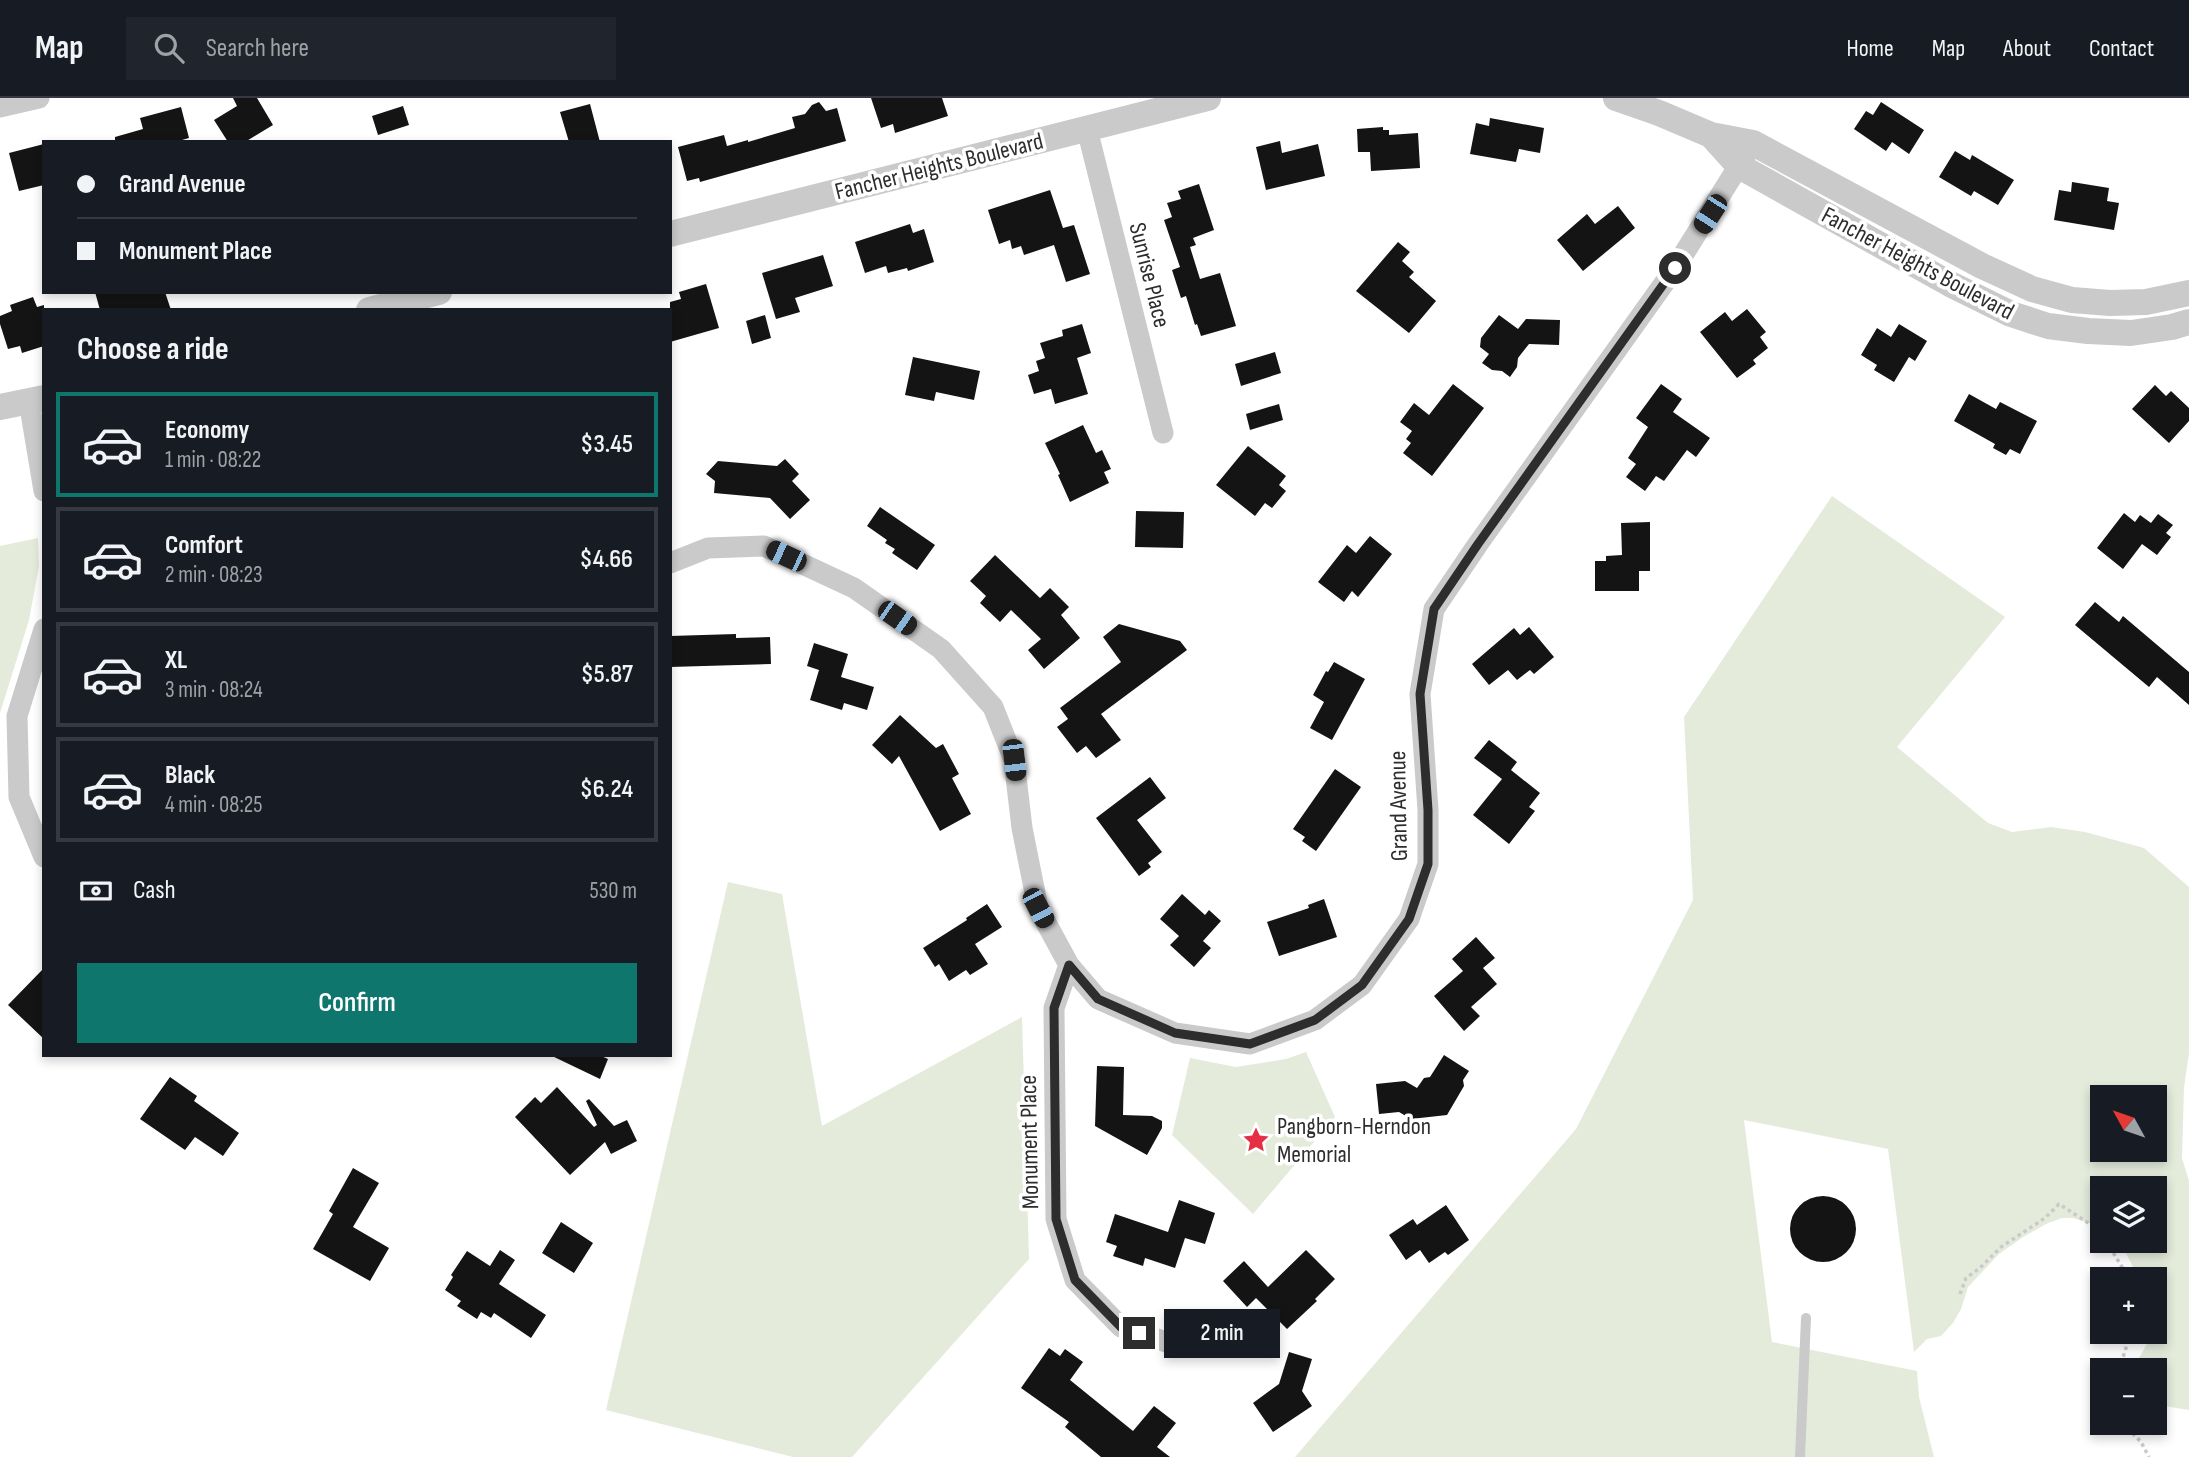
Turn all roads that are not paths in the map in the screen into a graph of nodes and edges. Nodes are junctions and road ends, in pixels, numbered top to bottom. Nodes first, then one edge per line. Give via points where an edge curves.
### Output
1 (39, 98) edge
2 (1208, 98) edge
3 (1616, 98) edge
4 (0, 107) edge
5 (1087, 129) junction
6 (1711, 135) junction
7 (1753, 143) junction
8 (1739, 166) junction
9 (672, 233) edge
10 (2189, 293) edge
11 (431, 294) edge
12 (377, 308) edge
13 (2189, 322) edge
14 (36, 399) edge
15 (0, 407) edge
16 (1163, 433) dead end
17 (42, 468) edge
18 (672, 561) edge
19 (42, 635) edge
20 (42, 852) edge
21 (1069, 965) junction
22 (1805, 1318) dead end
23 (1175, 1345) dead end
24 (1800, 1457) edge

1 - 4 street
2 - 5 street, Fancher Heights Boulevard
3 - 6 street, Fancher Heights Boulevard
5 - 9 street, Fancher Heights Boulevard
5 - 16 street, Sunrise Place
6 - 7 street, Fancher Heights Boulevard
6 - 8 street, Fancher Heights Boulevard
7 - 8 street, Grand Avenue
7 - 10 street, Fancher Heights Boulevard via 2032,289 2072,300 2110,303 2146,302
8 - 13 street, Fancher Heights Boulevard via 2011,314 2048,326 2131,333
8 - 21 street, Grand Avenue via 1675,268 1434,609 1420,694 1428,864 1409,919 1362,985 1315,1020 1250,1044 1175,1033 1098,999
11 - 12 street
14 - 15 street
14 - 17 street
18 - 21 street, Grand Avenue via 708,548 764,546 853,588 941,649 993,707 1014,760 1038,908
19 - 20 street via 17,716 19,797
21 - 23 street, Monument Place via 1054,1008 1056,1219 1075,1280 1121,1327
22 - 24 lane

